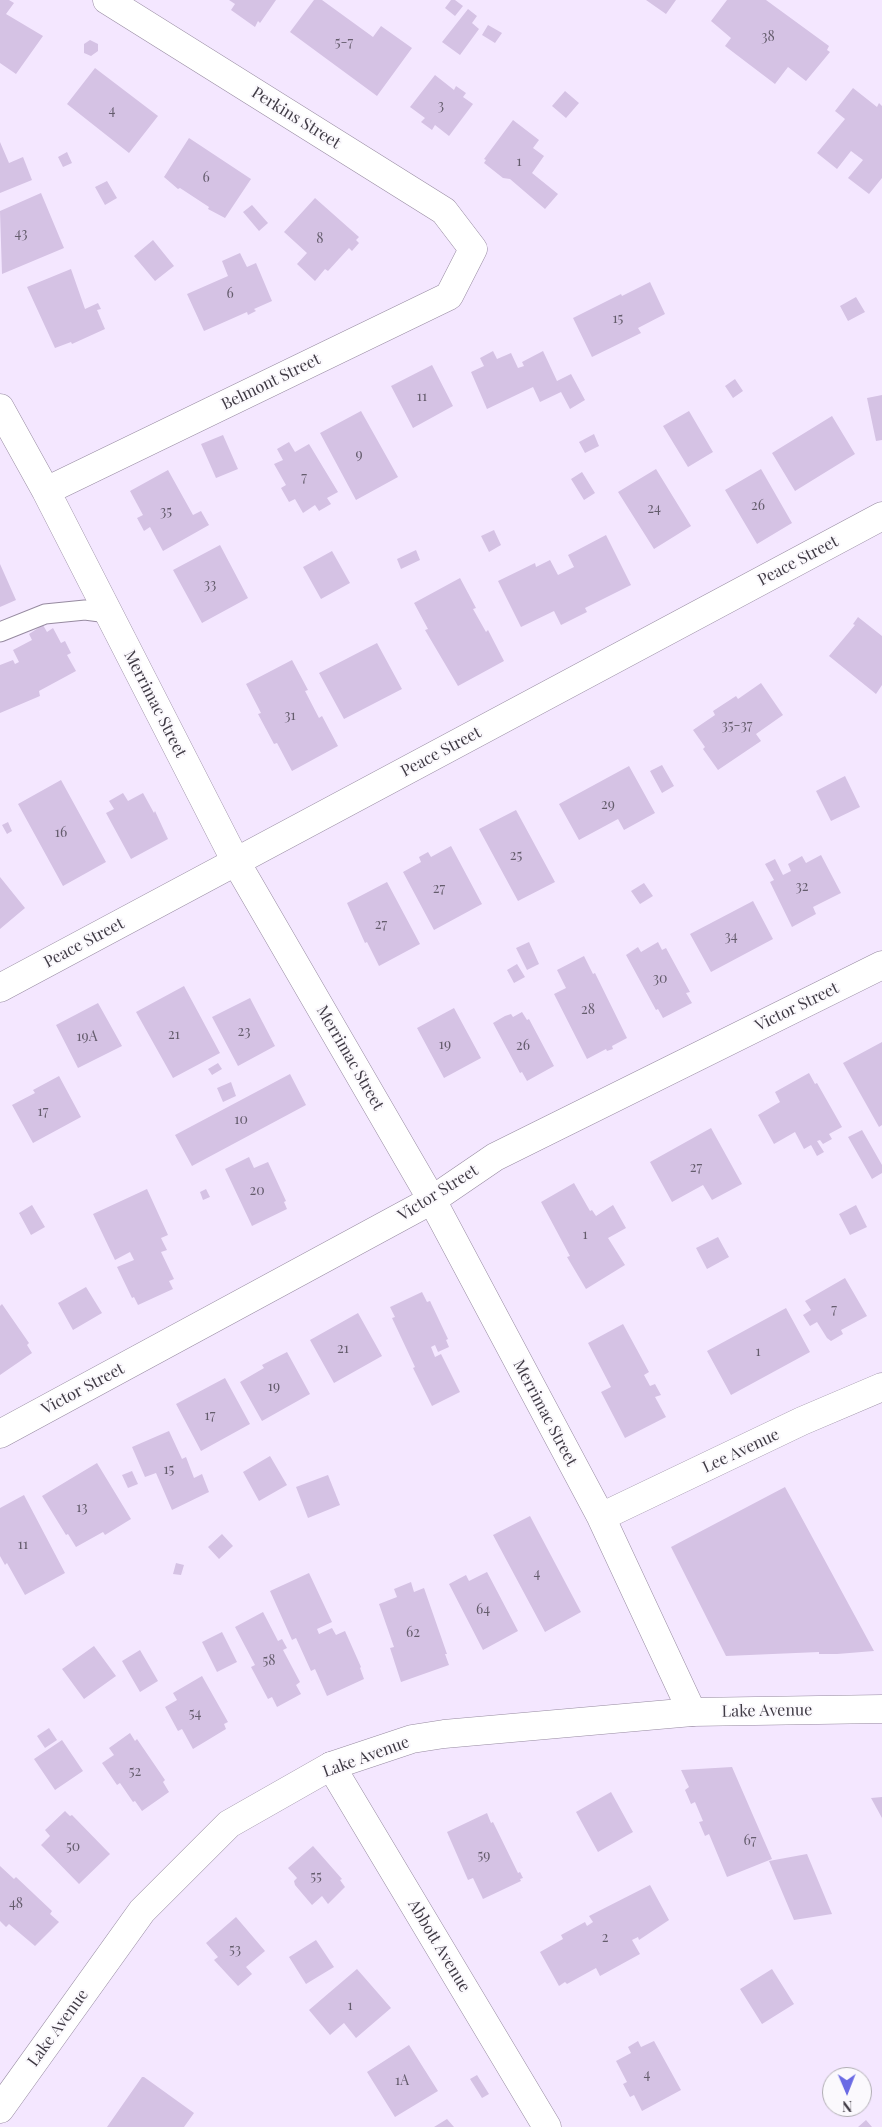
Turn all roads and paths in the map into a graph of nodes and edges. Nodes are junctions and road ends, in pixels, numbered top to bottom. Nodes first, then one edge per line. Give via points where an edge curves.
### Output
1 (107, 0) edge
2 (473, 249) joint
3 (0, 408) edge
4 (46, 491) junction
5 (882, 516) edge
6 (108, 614) junction
7 (0, 632) edge
8 (236, 862) junction
9 (882, 965) edge
10 (0, 988) edge
11 (432, 1200) junction
12 (882, 1387) edge
13 (0, 1434) edge
14 (601, 1517) junction
15 (882, 1709) edge
16 (692, 1712) junction
17 (331, 1766) junction
18 (0, 2109) edge
19 (548, 2127) edge

1 - 2 street, Perkins Street via 444,210
2 - 4 street, Belmont Street via 449,296
3 - 4 street, Merrimac Street
4 - 6 street, Merrimac Street
5 - 8 street, Peace Street
6 - 7 lane via 85,610 45,614
6 - 8 street, Merrimac Street
8 - 10 street, Peace Street
8 - 11 street, Merrimac Street
9 - 11 street, Victor Street via 495,1157
11 - 13 street, Victor Street
11 - 14 street, Merrimac Street
12 - 14 street, Lee Avenue via 802,1421
14 - 16 street, Merrimac Street
15 - 16 street, Lake Avenue
16 - 17 street, Lake Avenue via 444,1734 412,1739
17 - 18 street, Lake Avenue via 229,1824 142,1911
17 - 19 street, Abbott Avenue

